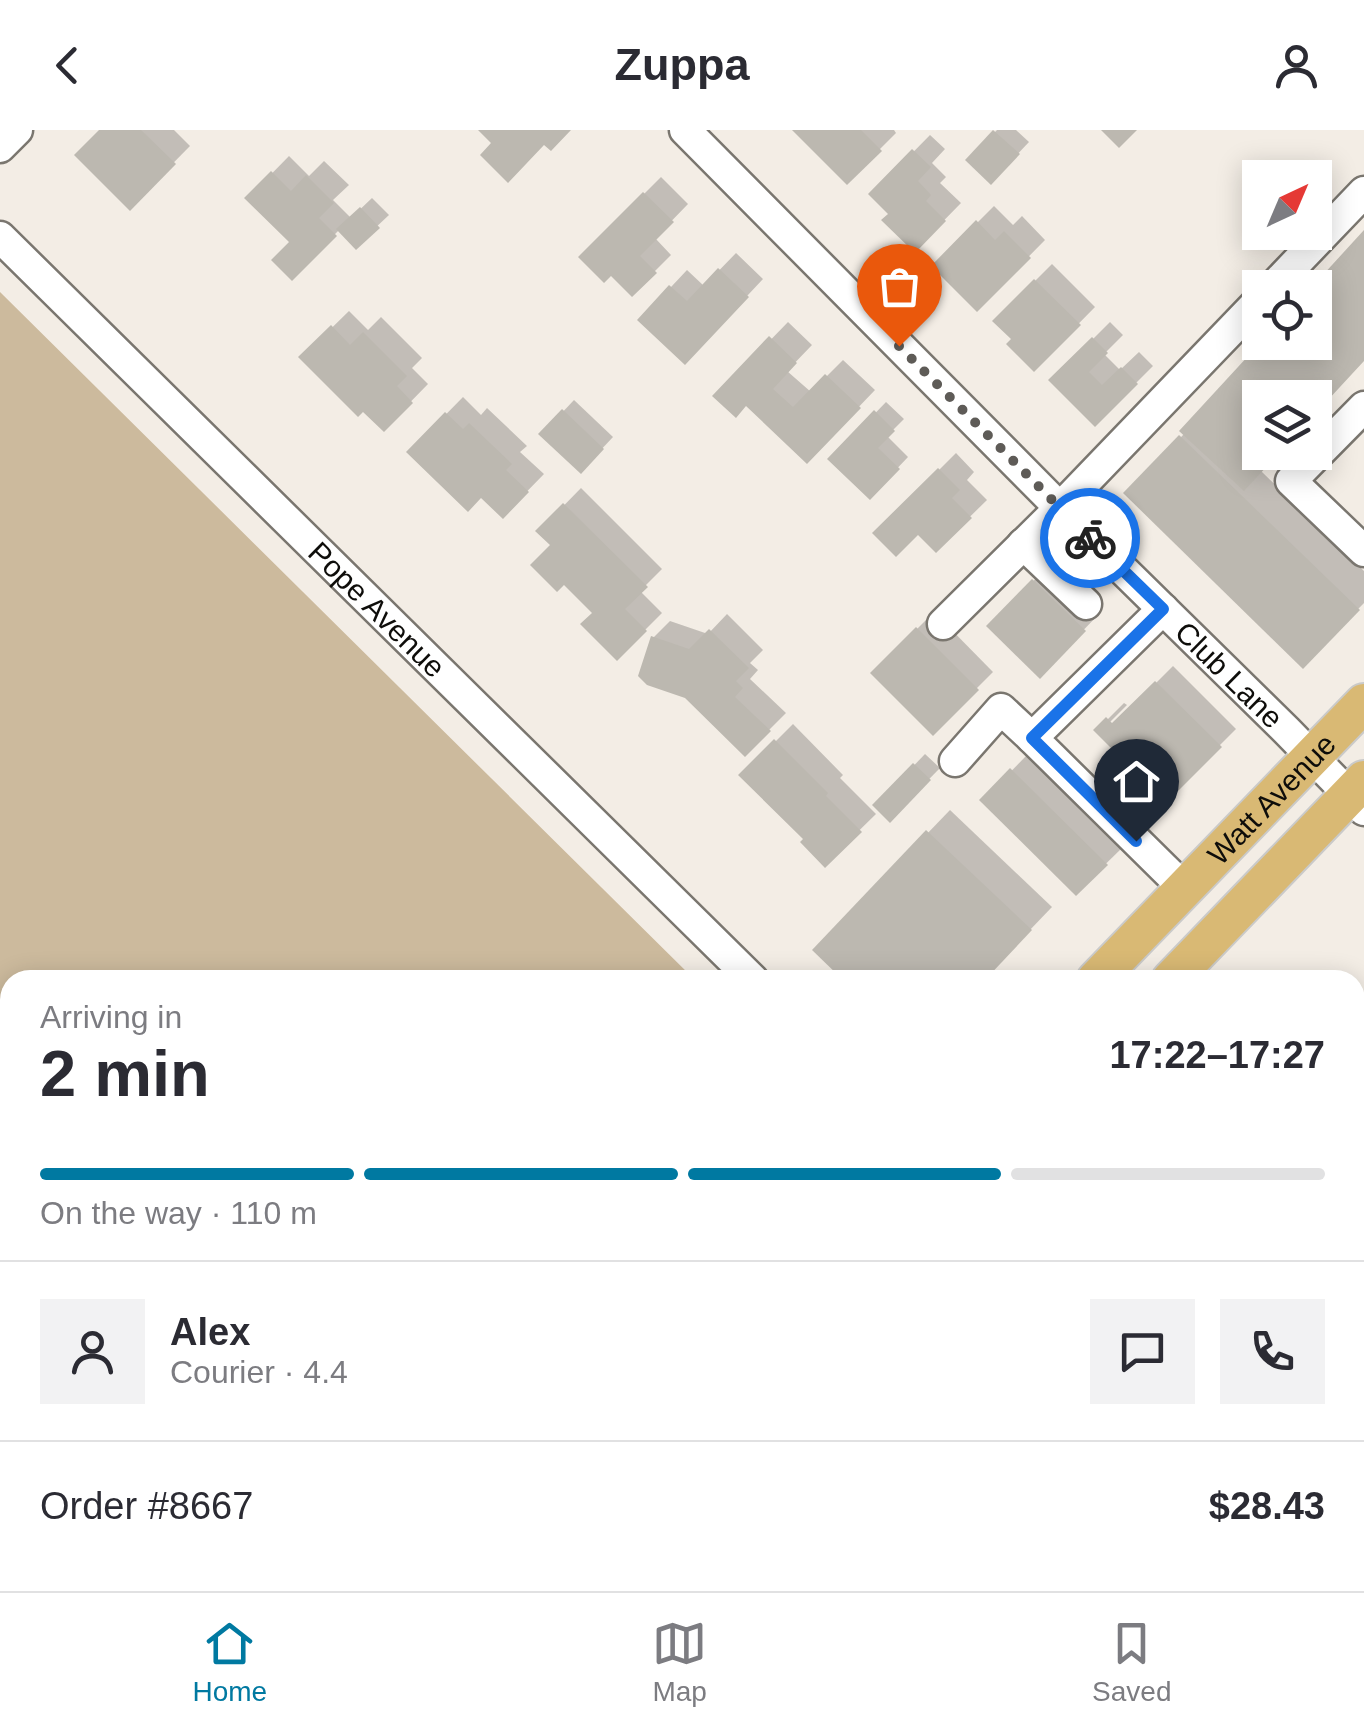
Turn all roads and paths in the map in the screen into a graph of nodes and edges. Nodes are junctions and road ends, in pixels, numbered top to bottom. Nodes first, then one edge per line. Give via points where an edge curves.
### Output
1 (16, 130) edge
2 (685, 130) edge
3 (0, 147) edge
4 (1364, 192) edge
5 (0, 237) edge
6 (1289, 270) edge
7 (1242, 319) edge
8 (1359, 422) edge
9 (1060, 508) junction
10 (1023, 544) junction
11 (1364, 551) edge
12 (1086, 604) dead end
13 (1163, 609) junction
14 (943, 624) dead end
15 (1364, 704) edge
16 (1032, 738) junction
17 (1313, 758) junction
18 (955, 761) dead end
19 (1359, 795) edge
20 (1184, 888) junction
21 (744, 970) edge
22 (1106, 970) edge
23 (1181, 970) edge

1 - 3 street
2 - 9 street, Club Lane
4 - 6 street
5 - 21 street, Pope Avenue
7 - 9 street
8 - 11 street via 1291,481
9 - 10 street
9 - 13 street, Club Lane
10 - 12 street
10 - 14 street
13 - 16 street
13 - 17 street, Club Lane
15 - 17 main road, Watt Avenue
16 - 18 street via 1000,709
16 - 20 street
17 - 19 street, Club Lane
17 - 20 main road, Watt Avenue
19 - 23 main road, Watt Avenue
20 - 22 main road, Watt Avenue

